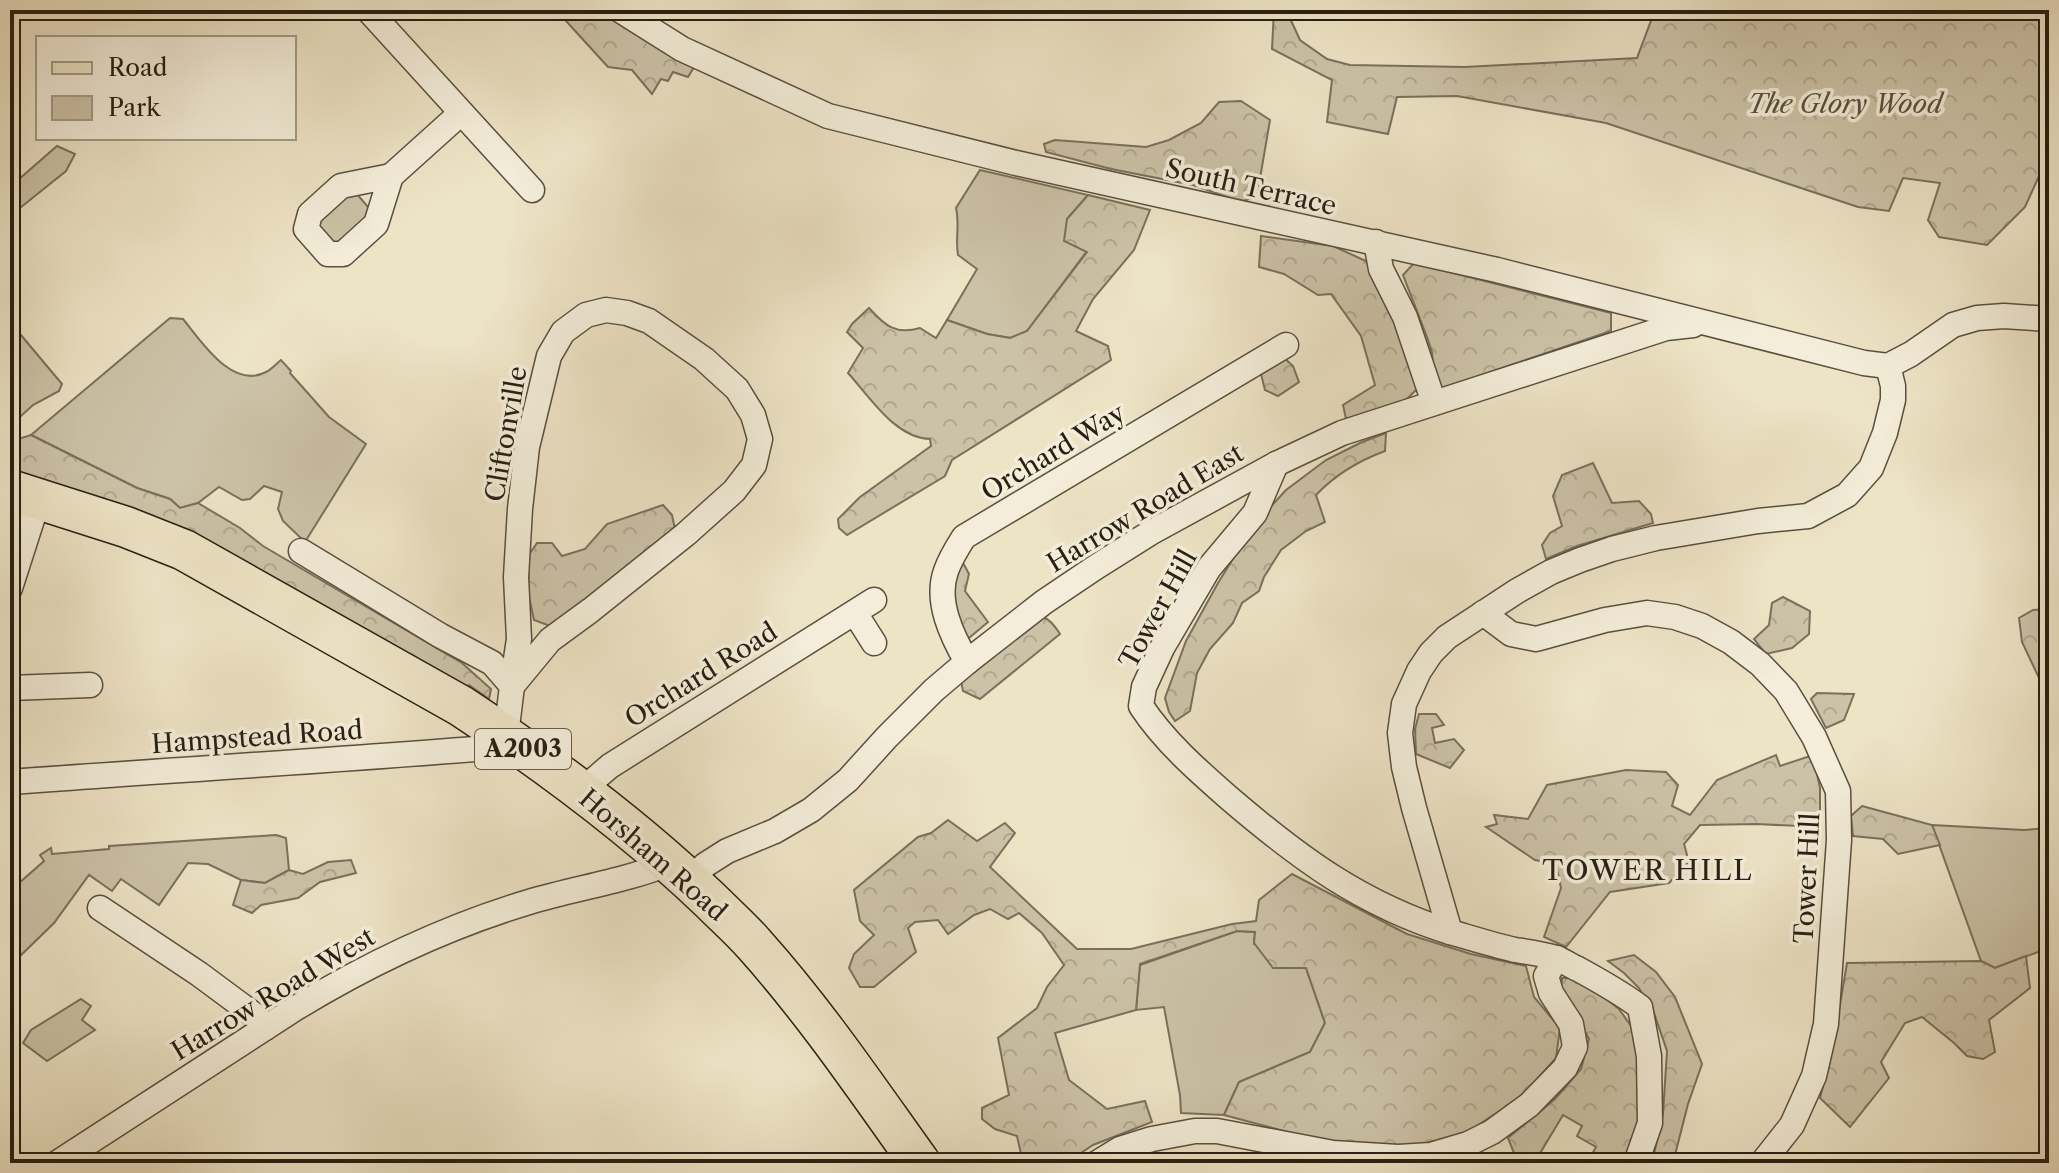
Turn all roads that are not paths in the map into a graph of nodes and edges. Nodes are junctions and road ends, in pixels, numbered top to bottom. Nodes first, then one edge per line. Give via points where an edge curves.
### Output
1 (368, 10) edge
2 (620, 10) edge
3 (461, 113) junction
4 (391, 176) dead end
5 (532, 190) dead end
6 (1376, 242) junction
7 (2049, 319) edge
8 (1707, 324) junction
9 (1286, 345) dead end
10 (1888, 366) junction
11 (1434, 403) junction
12 (1276, 464) junction
13 (24, 494) edge
14 (301, 551) dead end
15 (10, 588) edge
16 (1483, 613) junction
17 (874, 643) dead end
18 (967, 662) junction
19 (90, 685) dead end
20 (512, 686) junction
21 (10, 688) edge
22 (501, 733) junction
23 (10, 782) edge
24 (583, 793) junction
25 (680, 872) junction
26 (1434, 882) junction
27 (100, 908) dead end
28 (1398, 913) junction
29 (1450, 932) junction
30 (1557, 958) junction
31 (265, 1028) junction
32 (1124, 1156) edge
33 (57, 1163) edge
34 (920, 1163) edge
35 (1097, 1163) edge
36 (1636, 1163) edge
37 (1762, 1163) edge

1 - 3 street
2 - 6 street, South Terrace via 682,49 828,116
3 - 4 street
3 - 5 street
6 - 8 street, South Terrace
6 - 11 street via 1381,269 1405,317
7 - 10 street via 2004,316 1953,325
8 - 10 street, South Terrace
8 - 11 street, Harrow Road East via 1666,328
9 - 18 street, Orchard Way via 964,537 945,573 942,594
10 - 16 street via 1893,400 1885,433 1871,468 1847,495 1808,516 1710,528 1612,549 1551,572
11 - 12 street, Harrow Road East via 1342,433
12 - 18 street, Harrow Road East via 1096,567
12 - 28 street, Tower Hill via 1255,513 1209,568 1162,648 1141,706 1170,743 1259,824 1309,863
13 - 15 street
13 - 22 main road, Horsham Road / A2003 via 184,550
14 - 20 street via 492,663
16 - 26 street via 1431,653 1404,704 1404,767
16 - 37 street, Tower Hill via 1511,634 1536,639 1647,613 1702,626 1760,664 1786,691 1814,737 1838,791 1826,1024 1814,1076 1792,1125
17 - 24 street, Orchard Road via 865,607 610,766
18 - 25 street, Harrow Road East via 811,810 705,865
19 - 21 street
20 - 20 street, Cliftonville via 519,639 520,509 527,447 549,356 563,332 586,315 606,310 627,313 671,336 737,389 760,439 754,465 734,491 686,534 550,640
20 - 22 street, Cliftonville
22 - 23 street, Hampstead Road via 487,748
22 - 24 main road, Horsham Road / A2003
24 - 25 main road, Horsham Road / A2003
25 - 31 street, Harrow Road West via 644,873 460,924 337,983
25 - 34 main road, Horsham Road / A2003 via 771,964
26 - 28 street
26 - 29 street
27 - 31 street via 199,974
28 - 29 street, Tower Hill
29 - 30 street, Tower Hill
30 - 32 street via 1546,976 1571,1024 1575,1047 1565,1068 1529,1105 1468,1144 1431,1155 1398,1157 1333,1153 1195,1131 1152,1139
30 - 36 street, Tower Hill via 1640,1007 1649,1056 1650,1123
31 - 33 street, Harrow Road West
32 - 35 street

